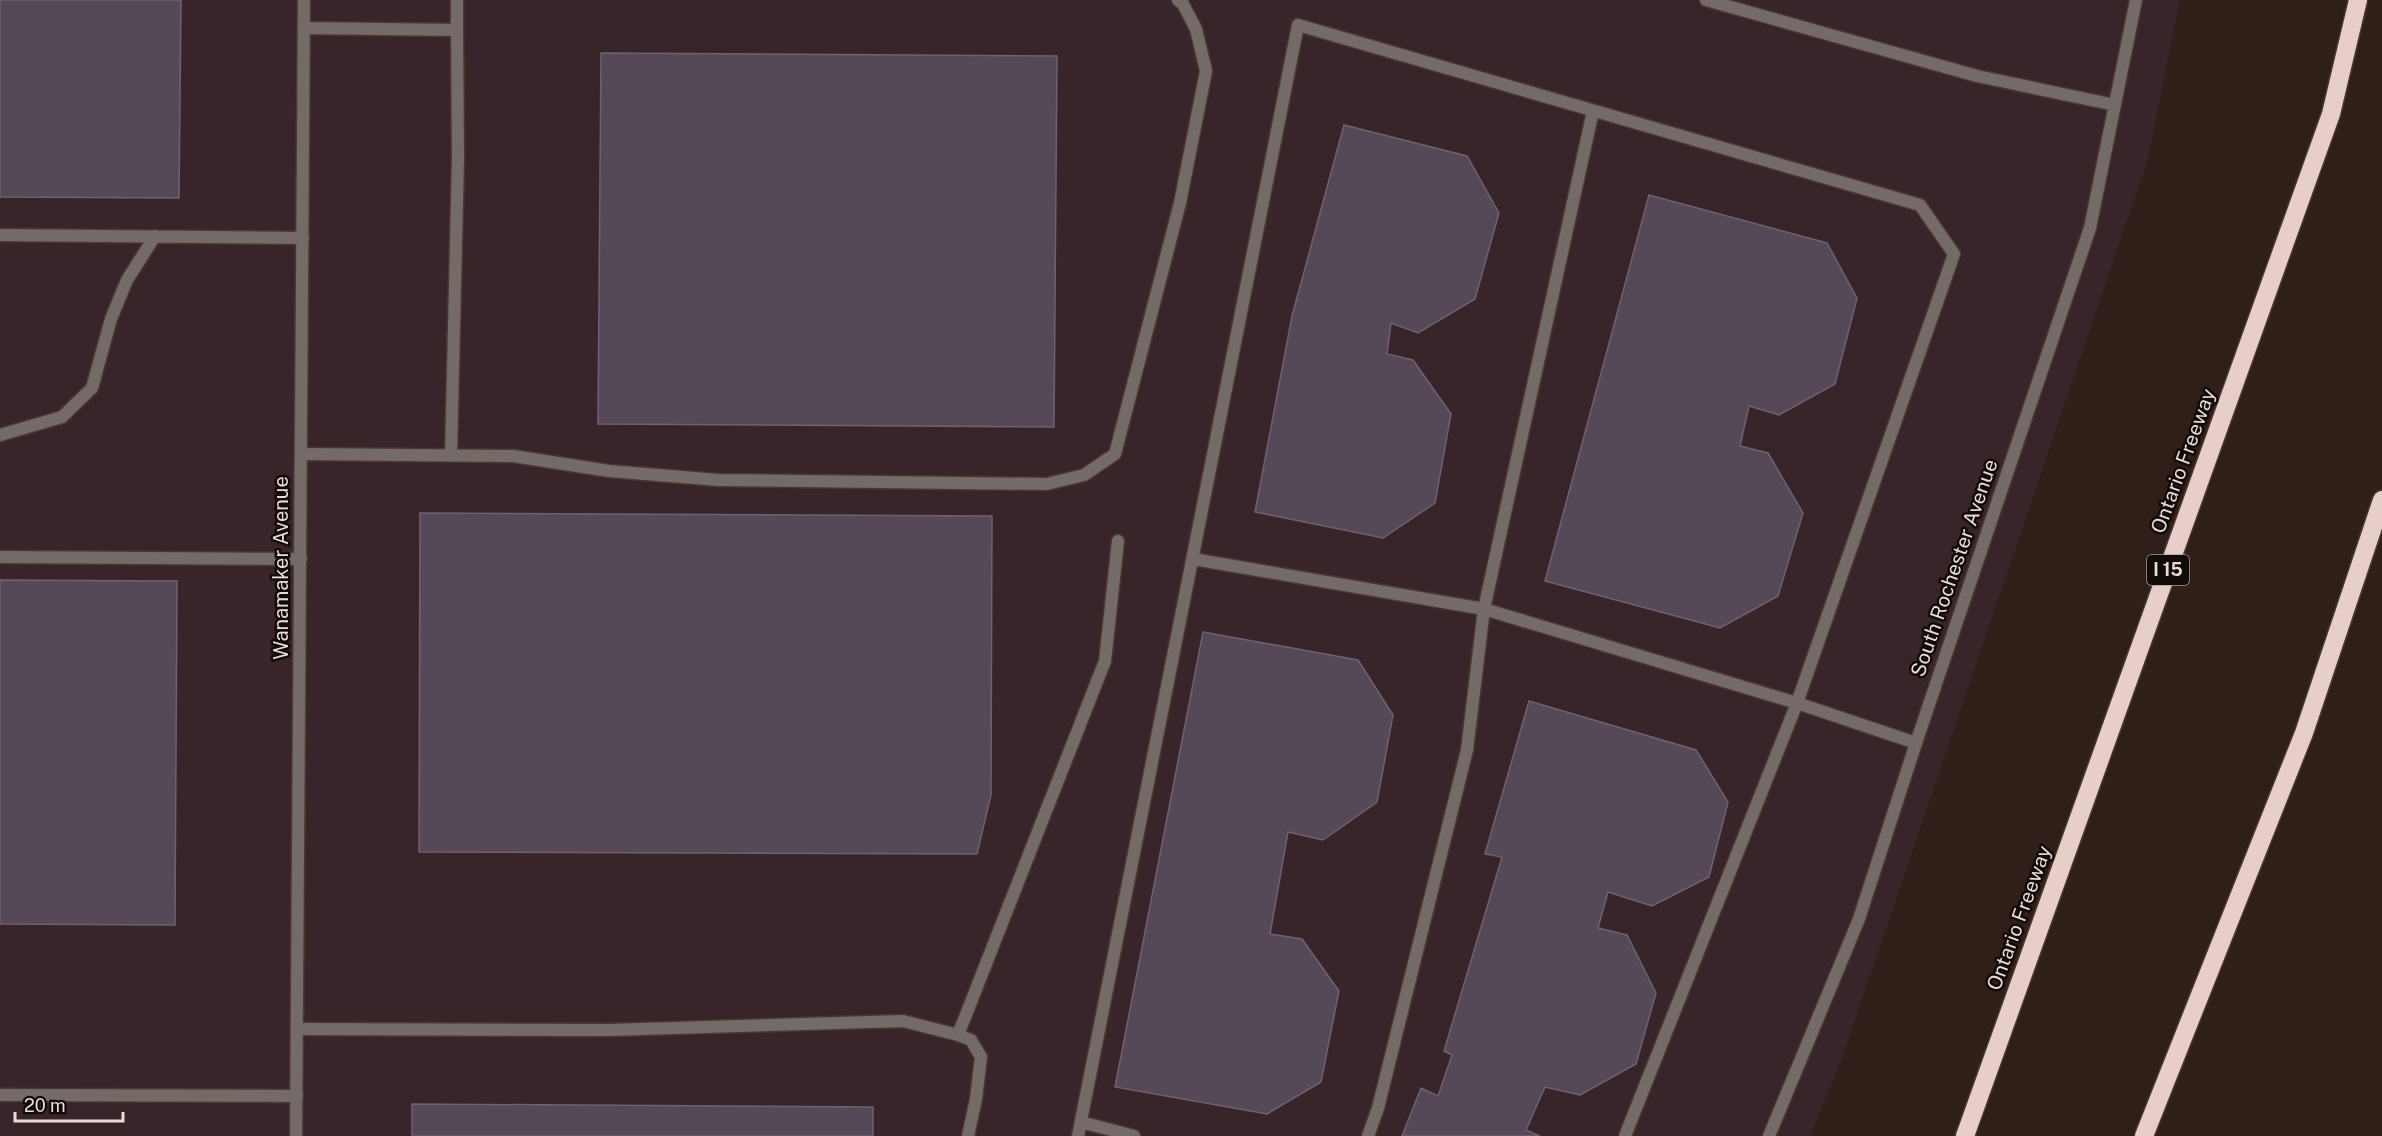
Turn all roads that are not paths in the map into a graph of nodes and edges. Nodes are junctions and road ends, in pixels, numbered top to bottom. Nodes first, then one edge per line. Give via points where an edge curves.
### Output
1 (304, 0) edge
2 (457, 0) edge
3 (1178, 0) edge
4 (1706, 0) edge
5 (2136, 0) edge
6 (2358, 0) edge
7 (304, 28) junction
8 (457, 30) junction
9 (2115, 105) junction
10 (1593, 111) junction
11 (0, 235) edge
12 (155, 236) junction
13 (303, 238) junction
14 (0, 435) edge
15 (301, 454) junction
16 (451, 455) junction
17 (2382, 500) edge
18 (1118, 541) dead end
19 (0, 557) edge
20 (301, 559) junction
21 (1193, 559) junction
22 (1484, 609) junction
23 (1797, 703) junction
24 (1916, 743) junction
25 (297, 1029) junction
26 (958, 1035) junction
27 (0, 1095) edge
28 (297, 1096) junction
29 (1081, 1122) junction
30 (296, 1136) edge
31 (968, 1136) edge
32 (1078, 1136) edge
33 (1134, 1136) edge
34 (1368, 1136) edge
35 (1625, 1136) edge
36 (1770, 1136) edge
37 (1965, 1136) edge
38 (2144, 1136) edge

1 - 7 street, Wanamaker Avenue
2 - 8 street
3 - 16 street via 1196,29 1206,71 1180,203 1115,454 1084,475 1047,484 718,480 609,471 513,456
4 - 9 street via 1977,76
5 - 9 street, South Rochester Avenue
6 - 37 highway, Ontario Freeway / I 15 via 2331,114
7 - 8 street
7 - 13 street, Wanamaker Avenue
8 - 16 street
9 - 24 street, South Rochester Avenue via 2090,228
10 - 21 street via 1298,25
10 - 22 street
10 - 23 street via 1920,205 1954,254
11 - 12 street
12 - 13 street
12 - 14 street via 127,280 111,319 92,388 62,417
13 - 15 street, Wanamaker Avenue
15 - 16 street
15 - 20 street, Wanamaker Avenue
17 - 38 highway via 2304,733
18 - 26 street via 1105,661
19 - 20 street
20 - 25 street, Wanamaker Avenue
21 - 22 street
21 - 29 street
22 - 23 street
22 - 34 street via 1467,750
23 - 24 street
23 - 35 street
24 - 36 street, South Rochester Avenue via 1859,919
25 - 26 street via 609,1030 903,1021
25 - 28 street, Wanamaker Avenue
26 - 31 street via 971,1040 981,1057
27 - 28 street
28 - 30 street, Wanamaker Avenue
29 - 32 street
29 - 33 street

